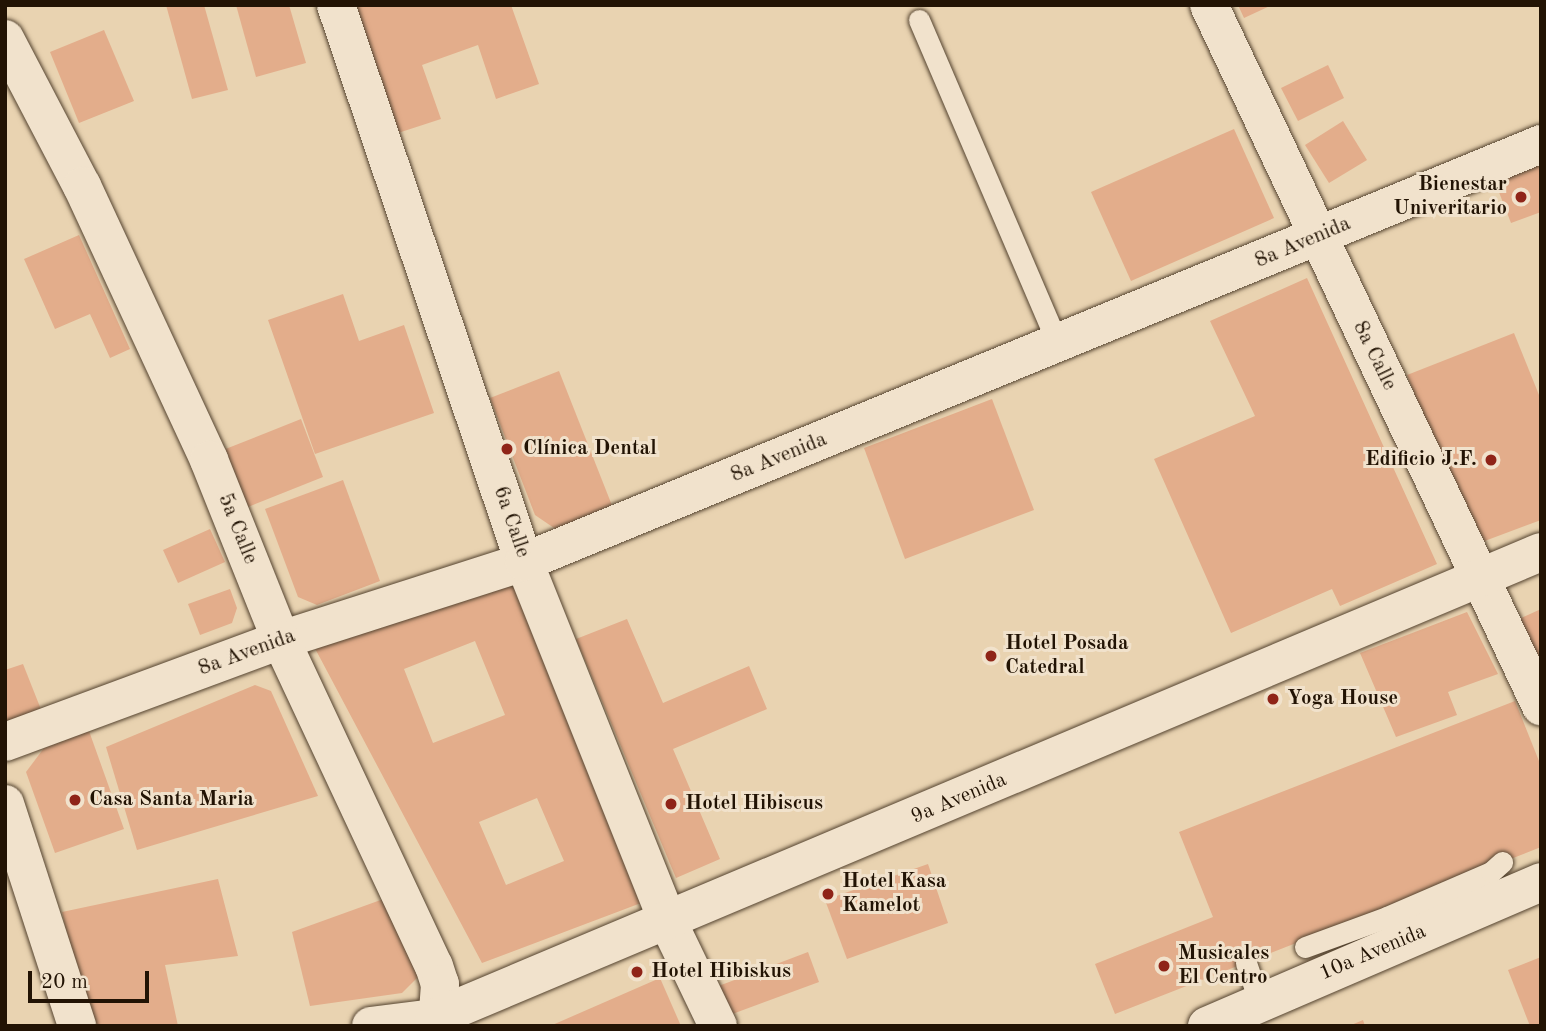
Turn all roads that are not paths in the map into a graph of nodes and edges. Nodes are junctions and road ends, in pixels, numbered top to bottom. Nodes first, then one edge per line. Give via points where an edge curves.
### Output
1 (336, 5) edge
2 (1209, 5) edge
3 (919, 20) dead end
4 (5, 39) edge
5 (1541, 144) edge
6 (1317, 238) junction
7 (1058, 344) junction
8 (1541, 552) edge
9 (524, 562) junction
10 (1482, 576) junction
11 (281, 640) junction
12 (1541, 706) edge
13 (5, 742) edge
14 (5, 804) edge
15 (1502, 862) dead end
16 (1541, 882) edge
17 (668, 922) junction
18 (1305, 947) dead end
19 (1246, 962) dead end
20 (1259, 1000) junction
21 (435, 1022) edge
22 (77, 1026) edge
23 (371, 1026) edge
24 (718, 1026) edge
25 (1207, 1026) edge

1 - 9 street, 6a Calle
2 - 6 street, 8a Calle
3 - 7 lane
4 - 11 street, 5a Calle via 82,186 209,460
5 - 6 street, 8a Avenida
6 - 7 street, 8a Avenida
6 - 10 street, 8a Calle
7 - 9 street, 8a Avenida
8 - 10 street, 9a Avenida
9 - 11 street, 8a Avenida
9 - 17 street, 6a Calle
10 - 12 street, 8a Calle
10 - 17 street, 9a Avenida
11 - 13 street, 8a Avenida
11 - 21 street, 5a Calle via 434,966 440,984
14 - 22 street
15 - 18 lane via 1491,872
16 - 20 street, 10a Avenida
17 - 21 street, 9a Avenida
17 - 24 street, 6a Calle
19 - 20 lane
20 - 25 street, 10a Avenida
21 - 23 street, 9a Avenida

